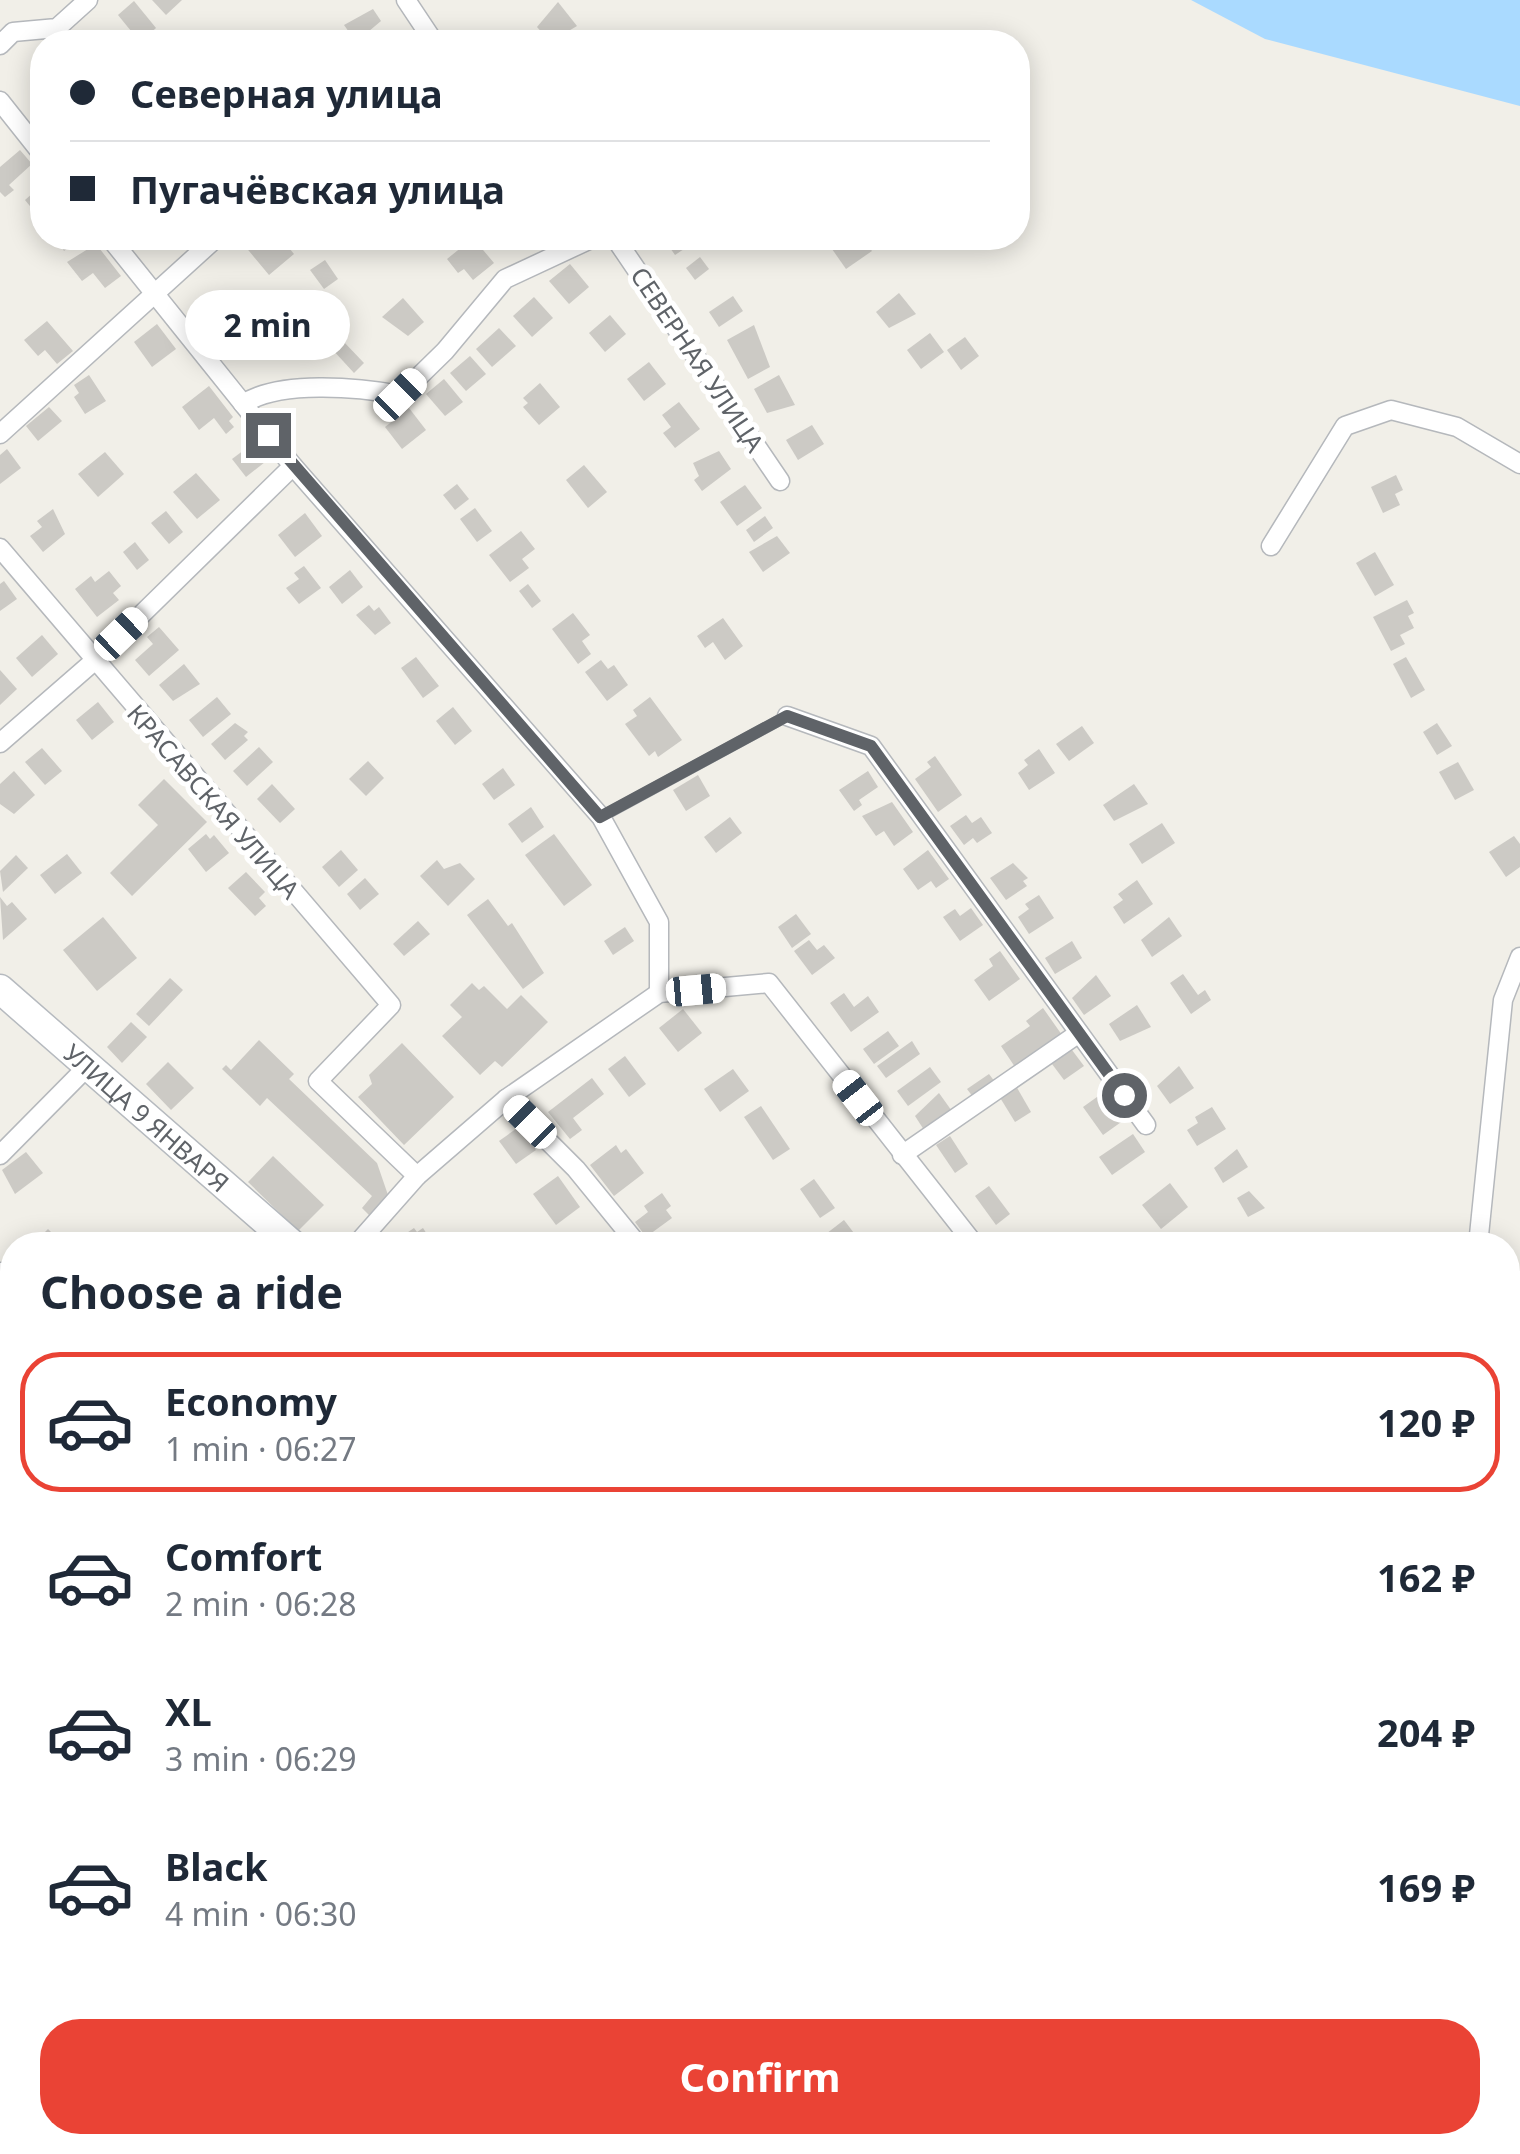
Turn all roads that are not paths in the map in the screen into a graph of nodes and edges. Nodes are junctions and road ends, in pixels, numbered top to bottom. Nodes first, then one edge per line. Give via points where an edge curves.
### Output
1 (88, 0) edge
2 (406, 0) edge
3 (30, 30) edge
4 (35, 30) edge
5 (426, 30) edge
6 (0, 45) edge
7 (0, 101) edge
8 (30, 139) edge
9 (120, 250) edge
10 (202, 250) edge
11 (566, 250) edge
12 (623, 250) edge
13 (154, 292) junction
14 (243, 404) junction
15 (0, 434) edge
16 (1520, 464) edge
17 (293, 466) junction
18 (780, 481) dead end
19 (1271, 546) dead end
20 (0, 548) edge
21 (93, 662) junction
22 (787, 716) joint
23 (0, 743) edge
24 (600, 817) junction
25 (1520, 958) edge
26 (0, 989) edge
27 (660, 993) junction
28 (1079, 1034) junction
29 (89, 1065) junction
30 (506, 1099) junction
31 (1146, 1126) dead end
32 (0, 1155) edge
33 (902, 1155) junction
34 (418, 1176) junction
35 (278, 1232) edge
36 (368, 1232) edge
37 (627, 1232) edge
38 (964, 1232) edge
39 (1479, 1232) edge

1 - 4 street via 56,28
2 - 5 street
3 - 6 street via 14,32
7 - 8 street
9 - 13 street
10 - 13 street
11 - 14 street via 504,278 400,395 362,388 261,392
12 - 18 street, СЕВЕРНАЯ УЛИЦА
13 - 14 street
13 - 15 street
14 - 17 street
16 - 19 street via 1457,426 1391,410 1345,426
17 - 21 street
17 - 24 street
20 - 21 street, КРАСАВСКАЯ УЛИЦА
21 - 23 street
21 - 34 street, КРАСАВСКАЯ УЛИЦА via 391,1005 318,1081
22 - 24 lane
22 - 28 street via 871,746
24 - 27 street via 658,922
25 - 39 street via 1503,1000
26 - 29 street, УЛИЦА 9 ЯНВАРЯ
27 - 30 street
27 - 33 street via 769,983
28 - 31 street
28 - 33 street
29 - 32 street
29 - 35 street, УЛИЦА 9 ЯНВАРЯ
30 - 34 street
30 - 37 street
33 - 38 street
34 - 36 street

